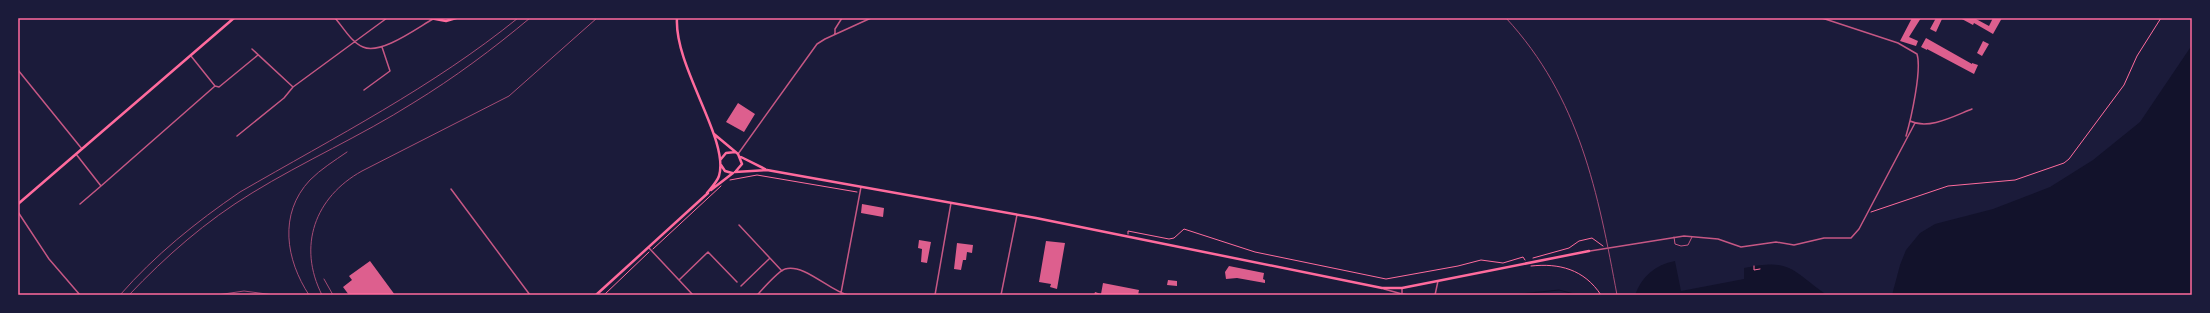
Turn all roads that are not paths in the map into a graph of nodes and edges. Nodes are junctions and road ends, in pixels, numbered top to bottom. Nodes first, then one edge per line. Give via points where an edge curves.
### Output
1 (234, 18) edge
2 (335, 18) edge
3 (387, 18) edge
4 (432, 18) edge
5 (456, 18) edge
6 (678, 18) edge
7 (842, 18) edge
8 (871, 18) edge
9 (1822, 18) edge
10 (835, 34) junction
11 (355, 42) junction
12 (382, 47) junction
13 (252, 49) dead end
14 (258, 55) junction
15 (191, 56) junction
16 (18, 70) edge
17 (215, 86) junction
18 (293, 87) junction
19 (364, 90) dead end
20 (1972, 109) dead end
21 (1910, 121) junction
22 (1915, 123) junction
23 (714, 134) junction
24 (237, 136) dead end
25 (1905, 139) junction
26 (82, 149) junction
27 (76, 154) junction
28 (738, 154) junction
29 (720, 163) junction
30 (767, 170) junction
31 (734, 172) junction
32 (101, 186) junction
33 (861, 187) junction
34 (451, 190) dead end
35 (707, 193) junction
36 (952, 203) junction
37 (18, 204) edge
38 (80, 204) dead end
39 (18, 212) edge
40 (1017, 215) junction
41 (738, 225) dead end
42 (1692, 236) junction
43 (1674, 237) junction
44 (648, 247) junction
45 (1589, 251) joint
46 (770, 259) junction
47 (782, 271) junction
48 (679, 280) junction
49 (1438, 281) junction
50 (738, 282) dead end
51 (741, 286) dead end
52 (1382, 288) junction
53 (1402, 288) junction
54 (841, 293) junction
55 (1402, 294) junction
56 (80, 295) edge
57 (530, 295) edge
58 (596, 295) edge
59 (693, 295) edge
60 (757, 295) edge
61 (848, 295) edge
62 (935, 295) edge
63 (1001, 295) edge
64 (1409, 295) edge
65 (1436, 295) edge

1 - 15 main road
2 - 11 street
3 - 11 street
4 - 5 main road via 446,21
4 - 12 street
6 - 23 main road via 682,55
7 - 10 street via 835,29
8 - 10 street
9 - 21 street via 1898,43 1917,54
10 - 28 street via 817,44
11 - 12 street via 369,49
11 - 18 street
12 - 19 street via 390,71
13 - 14 street
14 - 17 street via 219,87
14 - 18 street
15 - 17 street
15 - 26 main road
16 - 26 street
17 - 32 street
18 - 24 street via 284,98
20 - 22 street via 1937,122
21 - 22 street
21 - 25 street
22 - 25 street
23 - 28 main road
23 - 29 main road
25 - 42 street via 1867,214 1851,238 1824,238 1794,245 1776,242 1741,247 1718,239
26 - 27 main road
27 - 32 street
27 - 37 main road
28 - 29 main road via 726,153
28 - 30 main road
28 - 31 main road via 742,164
29 - 31 main road via 725,171
29 - 35 main road via 717,180
30 - 31 main road
30 - 33 main road
31 - 35 main road
32 - 38 street
33 - 36 main road
33 - 54 street
34 - 57 street
35 - 44 main road
36 - 40 main road
36 - 62 street
39 - 56 street via 50,259
40 - 52 main road
40 - 63 street
41 - 46 street
42 - 43 street
42 - 43 lane via 1688,245 1681,246 1676,244
43 - 45 street
44 - 48 street
44 - 58 main road
45 - 49 main road
46 - 47 street
46 - 51 street
47 - 54 street via 788,269 812,275
47 - 60 street
48 - 50 street via 708,252
48 - 59 street
49 - 53 main road
49 - 65 street
52 - 53 main road
52 - 55 street
53 - 55 street
54 - 61 street
55 - 64 street

